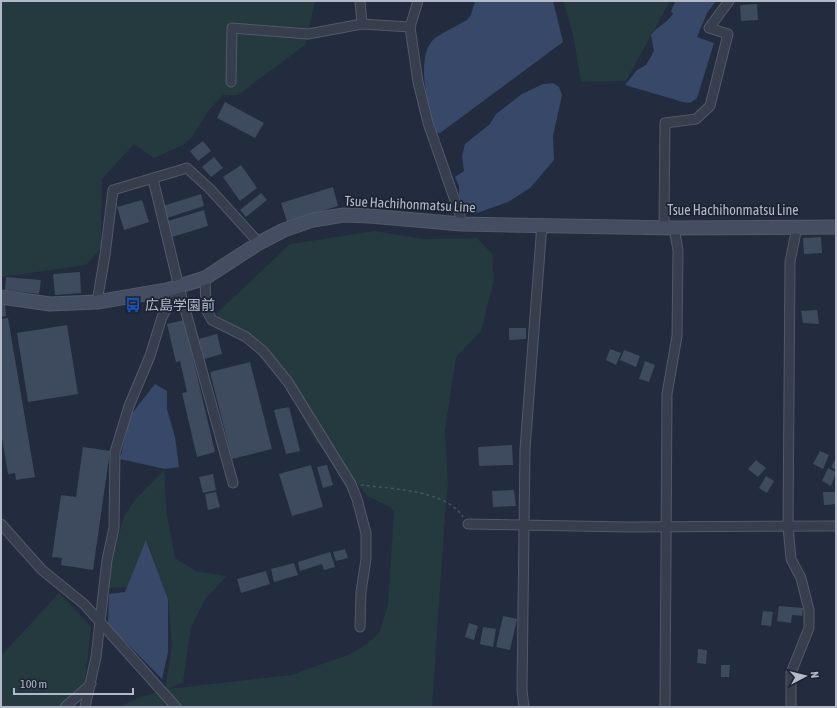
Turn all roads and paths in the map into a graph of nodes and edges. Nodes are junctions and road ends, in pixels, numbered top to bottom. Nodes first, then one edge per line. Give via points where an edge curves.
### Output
1 (360, 1) edge
2 (418, 1) edge
3 (729, 1) edge
4 (362, 24) junction
5 (410, 26) junction
6 (231, 82) dead end
7 (153, 178) junction
8 (461, 224) junction
9 (542, 224) junction
10 (669, 227) junction
11 (796, 227) junction
12 (836, 227) edge
13 (259, 243) junction
14 (204, 278) junction
15 (179, 287) junction
16 (1, 297) edge
17 (96, 302) junction
18 (233, 483) dead end
19 (351, 484) junction
20 (1, 524) edge
21 (468, 524) joint
22 (524, 525) junction
23 (788, 526) junction
24 (836, 526) edge
25 (666, 527) junction
26 (101, 624) junction
27 (360, 627) dead end
28 (91, 684) junction
29 (65, 707) edge
30 (85, 707) edge
31 (176, 707) edge
32 (524, 707) edge
33 (666, 707) edge
34 (791, 707) edge

1 - 4 street
2 - 5 street
3 - 10 street via 709,28 728,34 710,106 696,119 665,123
4 - 5 street
4 - 6 street via 308,34 232,28
5 - 8 street via 418,82 428,123 460,214
7 - 13 street via 188,168
7 - 15 street
7 - 17 street via 113,190
8 - 9 main road, Tsue Hachihonmatsu Line
8 - 13 main road, Tsue Hachihonmatsu Line via 344,215 313,220 284,230
9 - 10 main road, Tsue Hachihonmatsu Line
9 - 22 street via 528,398
10 - 11 main road, Tsue Hachihonmatsu Line
10 - 25 street via 678,250 677,336 667,394
11 - 12 main road, Tsue Hachihonmatsu Line
11 - 23 street via 790,262
13 - 14 main road, Tsue Hachihonmatsu Line
14 - 15 main road, Tsue Hachihonmatsu Line
14 - 19 street via 206,309 212,320 246,337 263,351 288,382
15 - 17 main road, Tsue Hachihonmatsu Line
15 - 18 street
15 - 26 street via 162,317 115,452 114,528 107,560
16 - 17 main road, Tsue Hachihonmatsu Line via 50,304
19 - 21 path via 431,495 460,512
19 - 27 street via 366,533
20 - 26 street via 42,570 84,604
21 - 22 street
22 - 25 street
22 - 32 street
23 - 24 street
23 - 25 street
23 - 34 street via 791,559 801,578 809,610 808,628 791,673
25 - 33 street
26 - 28 street
26 - 31 street
28 - 29 street
28 - 30 street

